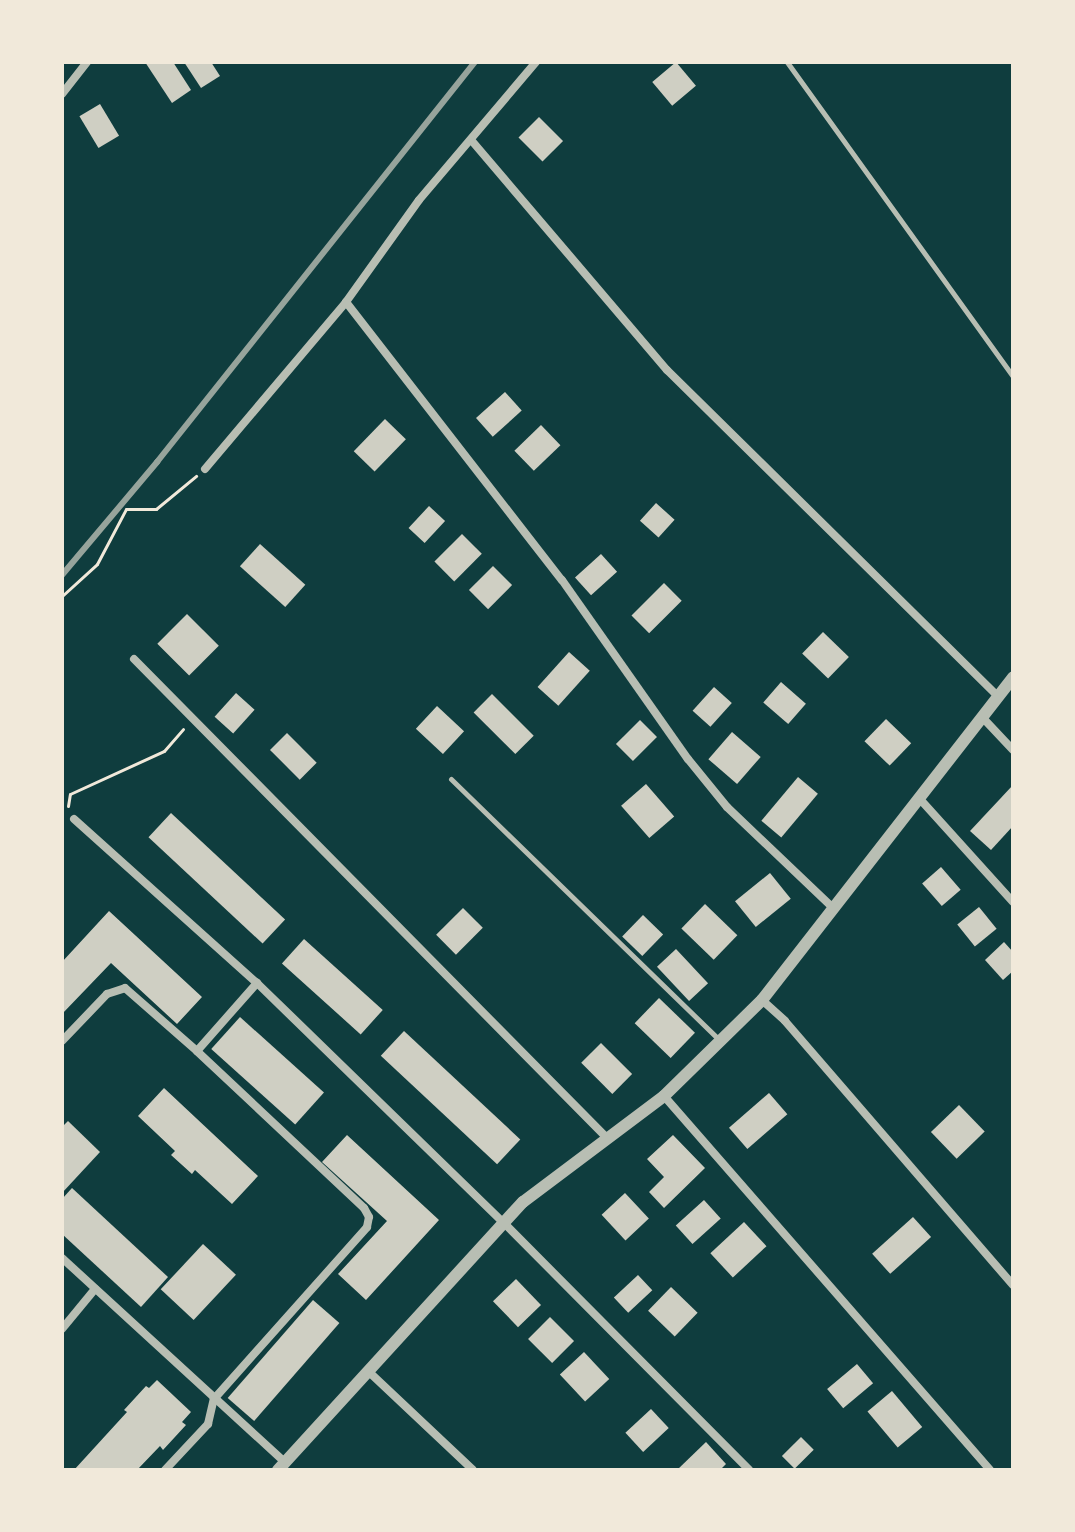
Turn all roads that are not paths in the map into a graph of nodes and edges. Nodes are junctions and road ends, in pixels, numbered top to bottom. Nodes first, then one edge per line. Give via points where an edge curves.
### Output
1 (87, 62) edge
2 (536, 62) edge
3 (787, 62) edge
4 (62, 94) edge
5 (472, 141) junction
6 (346, 302) junction
7 (1013, 376) edge
8 (205, 469) road end
9 (134, 659) dead end
10 (1013, 677) edge
11 (998, 696) junction
12 (982, 717) junction
13 (1013, 750) edge
14 (451, 779) dead end
15 (919, 798) junction
16 (74, 819) road end
17 (1013, 902) edge
18 (833, 908) junction
19 (257, 983) junction
20 (762, 1000) junction
21 (62, 1041) edge
22 (720, 1041) junction
23 (197, 1051) junction
24 (664, 1096) junction
25 (607, 1138) junction
26 (504, 1223) junction
27 (62, 1258) edge
28 (1013, 1285) edge
29 (95, 1289) junction
30 (62, 1329) edge
31 (368, 1371) junction
32 (214, 1399) junction
33 (281, 1466) edge
34 (165, 1470) edge
35 (473, 1470) edge
36 (749, 1470) edge
37 (990, 1470) edge

1 - 4 street
2 - 5 street
3 - 7 lane
5 - 6 street via 419,200
5 - 11 street via 667,370
6 - 8 street
6 - 18 street via 562,580 688,759 727,807
9 - 25 street
10 - 11 street
11 - 12 street
12 - 13 street
12 - 15 street
14 - 22 lane
15 - 17 street
15 - 18 street
16 - 19 street
18 - 20 street
19 - 23 street
19 - 26 street
20 - 22 street
20 - 28 street
21 - 23 street via 107,994 125,988
22 - 24 street
23 - 32 street via 369,1217 367,1227
24 - 25 street
24 - 37 street
25 - 26 street via 523,1202
26 - 31 street
26 - 36 street
27 - 29 street
29 - 30 street
29 - 32 street
31 - 33 street
31 - 35 street
32 - 33 street
32 - 34 street via 208,1424

